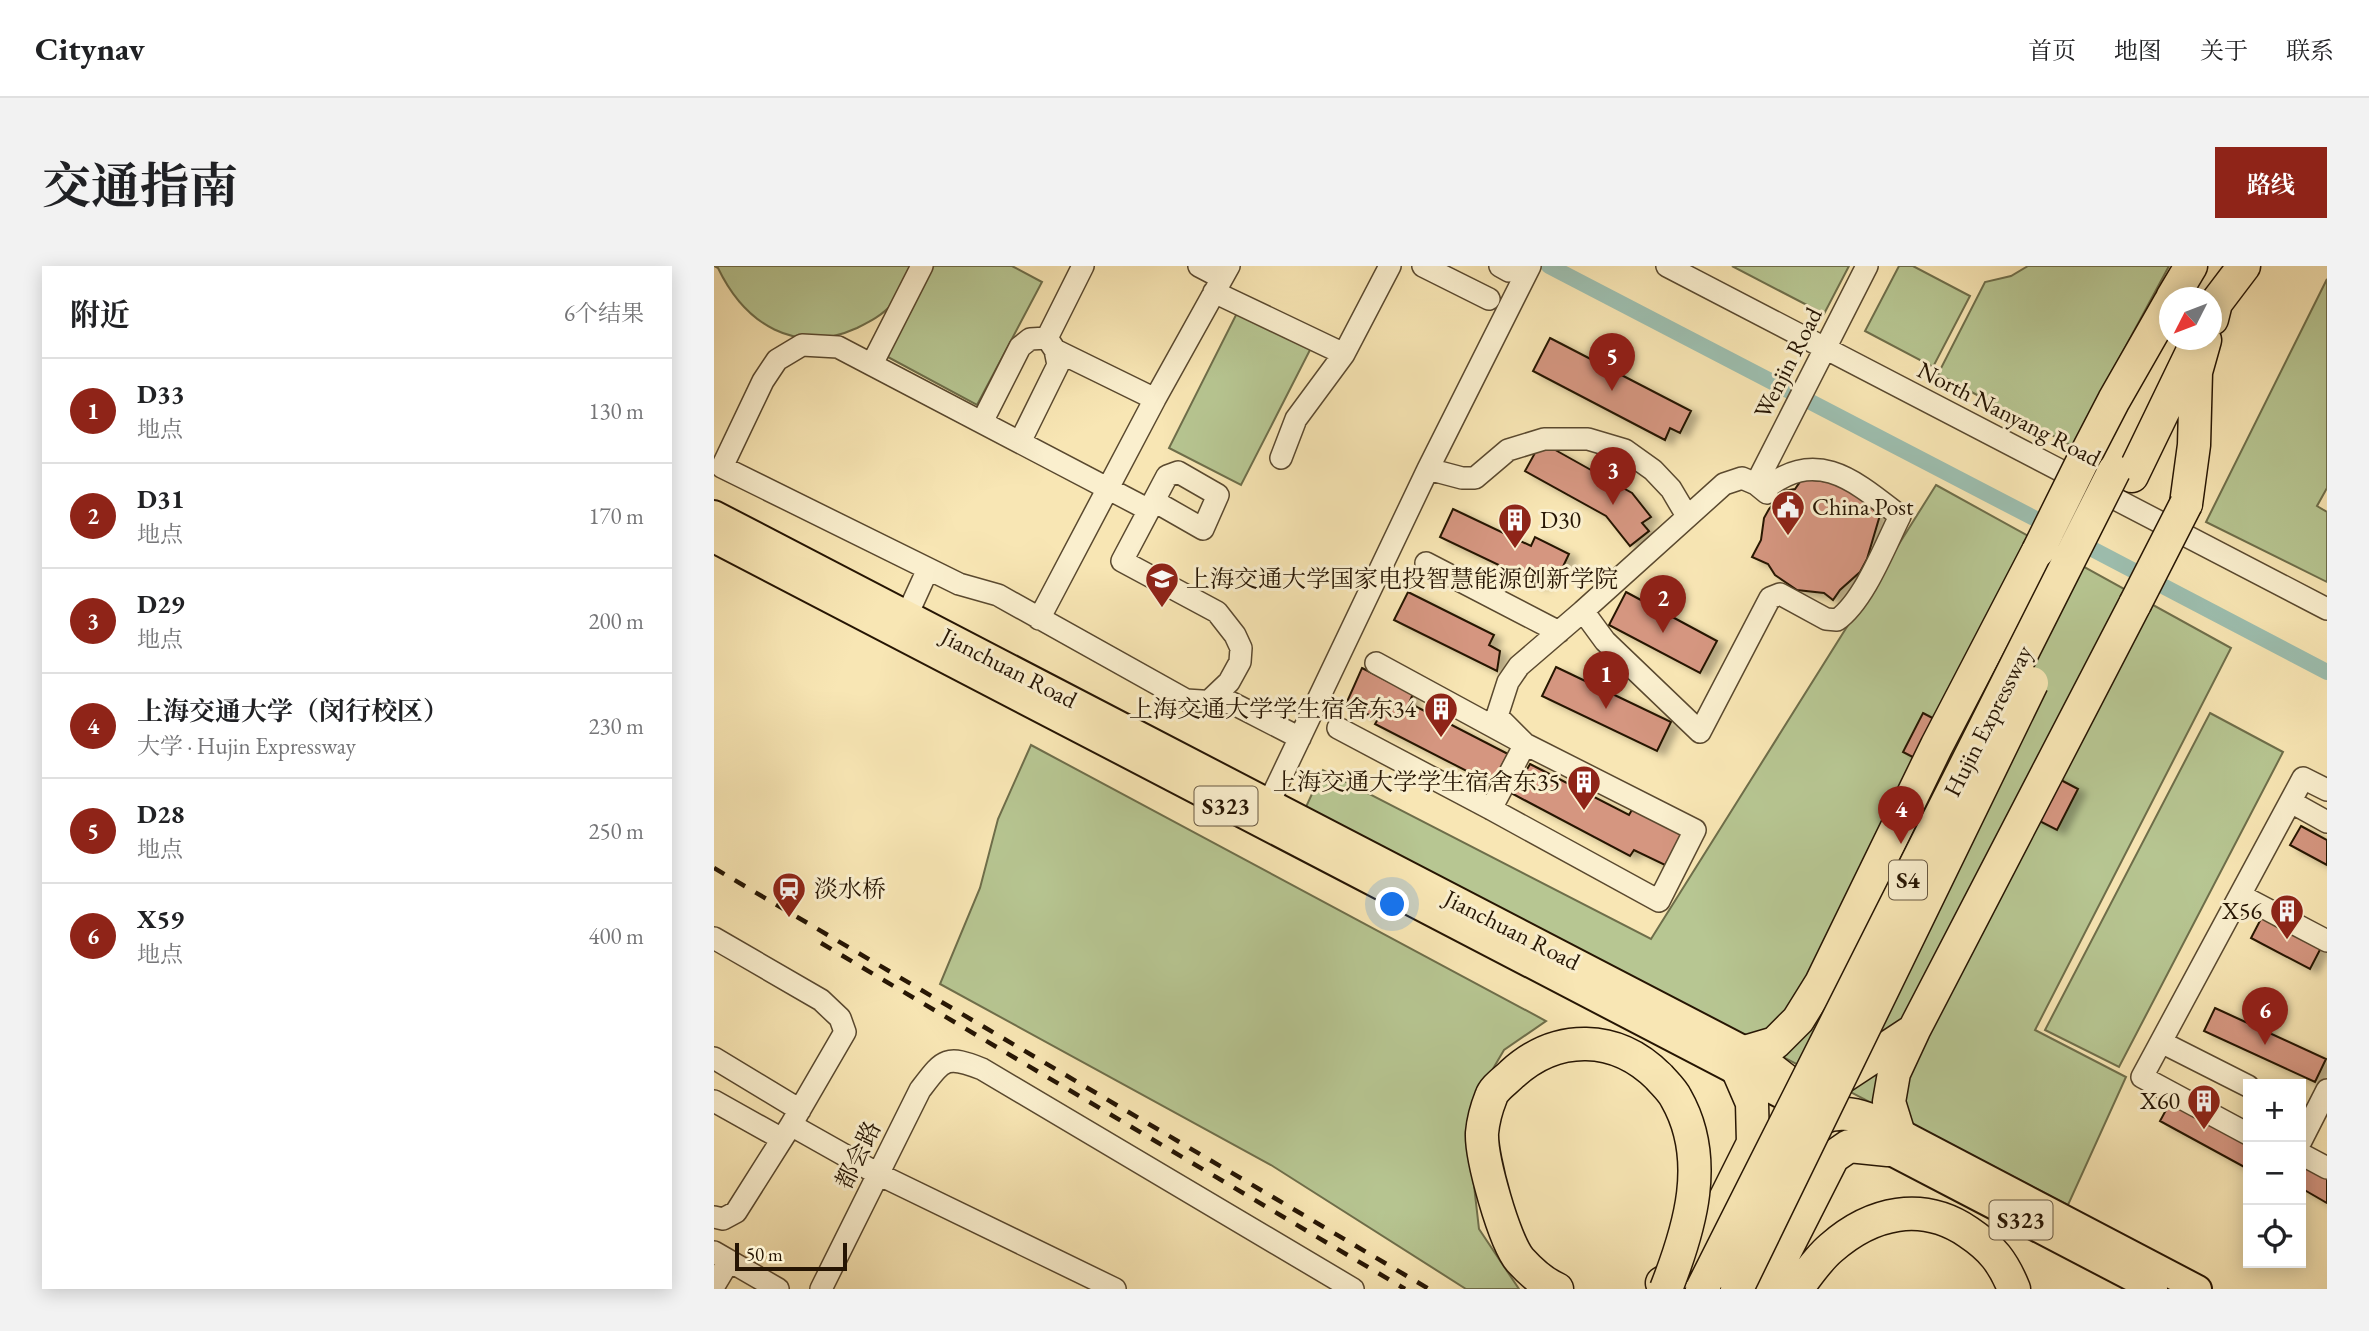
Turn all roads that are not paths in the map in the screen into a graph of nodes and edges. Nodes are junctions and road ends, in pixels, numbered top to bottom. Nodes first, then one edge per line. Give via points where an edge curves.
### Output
1 (922, 266) edge
2 (1083, 266) edge
3 (1199, 266) edge
4 (1390, 266) edge
5 (1423, 266) edge
6 (1667, 266) edge
7 (1867, 266) edge
8 (2191, 266) edge
9 (2211, 266) edge
10 (2235, 266) edge
11 (2245, 266) edge
12 (1515, 272) edge
13 (1222, 279) edge
14 (2179, 287) edge
15 (2210, 287) edge
16 (2222, 287) edge
17 (2222, 293) edge
18 (1489, 299) dead end
19 (2159, 320) edge
20 (1051, 344) junction
21 (1824, 348) junction
22 (2172, 350) edge
23 (2192, 350) edge
24 (2202, 350) edge
25 (1343, 354) junction
26 (872, 364) junction
27 (1155, 399) junction
28 (982, 422) junction
29 (1020, 442) junction
30 (1281, 458) dead end
31 (1428, 469) junction
32 (2123, 473) junction
33 (1107, 488) junction
34 (1764, 490) junction
35 (714, 514) edge
36 (1687, 516) junction
37 (714, 539) edge
38 (1426, 563) dead end
39 (928, 569) junction
40 (2327, 609) edge
41 (1583, 611) junction
42 (907, 615) junction
43 (1040, 619) junction
44 (1559, 632) junction
45 (1376, 663) dead end
46 (1208, 702) junction
47 (1338, 728) dead end
48 (1300, 738) junction
49 (1525, 744) junction
50 (2327, 790) edge
51 (2291, 802) junction
52 (1491, 809) junction
53 (1264, 813) junction
54 (2327, 822) edge
55 (2240, 895) junction
56 (714, 938) edge
57 (2327, 941) edge
58 (1821, 983) junction
59 (1914, 1030) junction
60 (2161, 1042) junction
61 (714, 1058) edge
62 (1743, 1062) junction
63 (2243, 1083) edge
64 (714, 1101) edge
65 (1822, 1104) junction
66 (2318, 1105) edge
67 (791, 1125) junction
68 (2306, 1130) edge
69 (2243, 1131) edge
70 (1893, 1141) junction
71 (2306, 1157) edge
72 (2327, 1168) edge
73 (878, 1174) junction
74 (714, 1217) edge
75 (1701, 1247) junction
76 (721, 1256) edge
77 (714, 1286) edge
78 (778, 1289) edge
79 (821, 1289) edge
80 (1115, 1289) edge
81 (1353, 1289) edge
82 (1557, 1289) edge
83 (1652, 1289) edge
84 (1666, 1289) edge
85 (1702, 1289) edge
86 (1737, 1289) edge
87 (1754, 1289) edge
88 (1766, 1289) edge
89 (1797, 1289) edge
90 (2014, 1289) edge
91 (2154, 1289) edge
92 (2197, 1289) edge

1 - 26 street
2 - 20 street
3 - 13 street
4 - 25 street
5 - 18 street
6 - 21 street, North Nanyang Road
7 - 21 street, Wenjin Road
8 - 14 highway
9 - 15 highway
10 - 16 highway
11 - 17 highway
12 - 31 street
13 - 25 street
13 - 27 street
19 - 58 highway, bridge via 2113,400 1937,745
20 - 27 street
20 - 28 street via 1030,340 1020,347
20 - 29 street via 1058,365
21 - 34 street, Wenjin Road via 1790,415
21 - 40 street, North Nanyang Road
22 - 32 highway, Hujin Expressway / S4
23 - 32 highway, Hujin Expressway / S4
24 - 59 highway, bridge via 2196,372 2194,445 2186,504
25 - 30 street via 1296,419
26 - 28 street
26 - 39 street via 838,347 802,345 776,360 722,467
27 - 33 street
28 - 29 street
29 - 33 street
31 - 36 street via 1475,478 1508,450 1544,439 1588,439 1625,450 1653,470
31 - 48 street
32 - 85 highway, Hujin Expressway / S4, bridge
32 - 86 highway, Hujin Expressway / S4, bridge
33 - 43 street
33 - 46 street via 1152,505 1122,561 1217,612 1241,648 1240,662 1229,682
34 - 36 street via 1742,478 1724,484
34 - 41 street via 1780,477 1823,468 1866,489 1900,516 1859,596 1837,620 1826,619 1780,594 1770,598 1700,732 1605,641
35 - 42 main road, Jianchuan Road
36 - 41 street
37 - 53 main road, Jianchuan Road / S323
38 - 44 street
39 - 42 street
39 - 43 street via 998,595
41 - 44 street
42 - 53 main road, Jianchuan Road
43 - 46 street via 1186,701
44 - 49 street via 1519,666 1508,682 1497,716
45 - 49 street
46 - 48 street via 1232,703
47 - 52 street
48 - 53 street
49 - 52 street
49 - 52 street via 1695,830 1659,901
50 - 51 street via 2304,778
51 - 54 street
51 - 55 street
53 - 62 main road, Jianchuan Road
55 - 57 street
55 - 60 street
56 - 67 street via 821,1000 840,1018 845,1032
58 - 62 highway via 1798,1020 1775,1043
58 - 65 highway
59 - 65 highway
59 - 70 highway via 1894,1073 1889,1102
60 - 63 street
60 - 69 street via 2142,1077
61 - 67 street
62 - 65 highway
62 - 75 highway via 1752,1103 1753,1143
64 - 67 street
65 - 70 highway
65 - 75 highway via 1757,1211 1722,1238
65 - 87 highway via 1759,1242
66 - 68 street
67 - 73 street
67 - 74 street via 736,1212 723,1219
70 - 88 highway via 1849,1146 1833,1157
70 - 91 main road, S323
70 - 92 main road
71 - 72 street
73 - 79 street, 都会路
73 - 80 street
73 - 81 street, 都会路 via 920,1090 940,1065 958,1059
75 - 83 highway via 1677,1274
76 - 77 street
76 - 78 street
82 - 84 highway, bridge via 1518,1258 1486,1169 1482,1133 1491,1094 1525,1062 1566,1044 1601,1044 1625,1052 1649,1067 1676,1097 1693,1141 1695,1187 1684,1244
89 - 90 highway via 1830,1248 1860,1227 1912,1212 1953,1222 1984,1243 2003,1264

